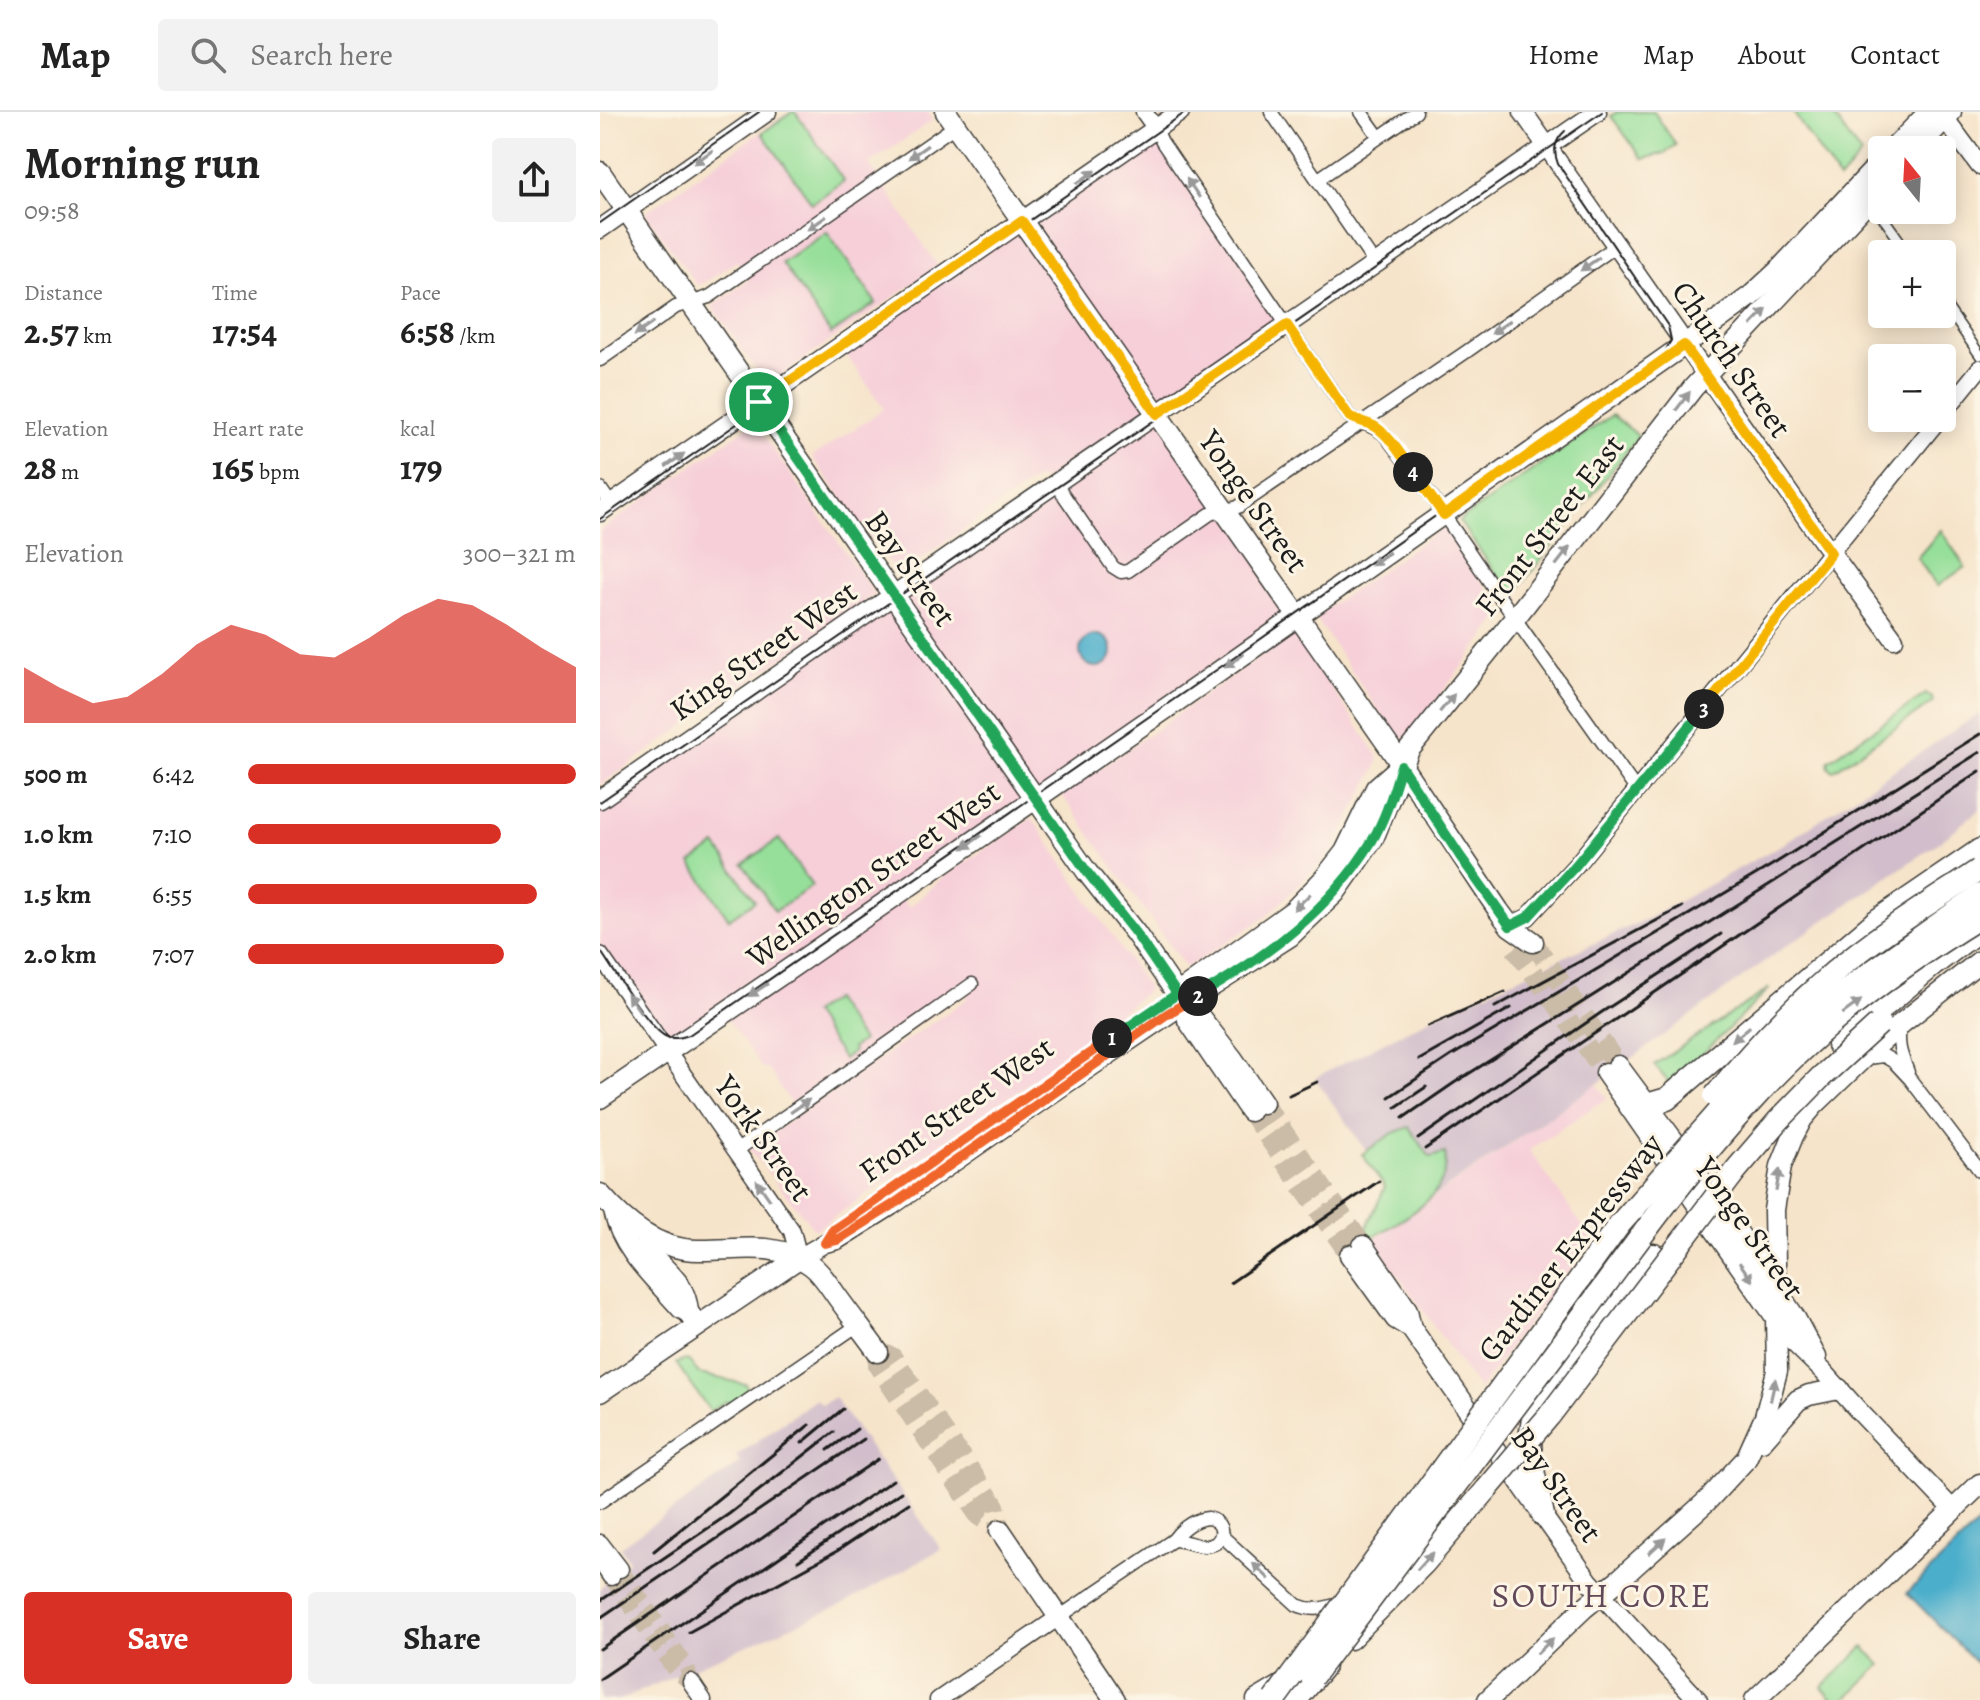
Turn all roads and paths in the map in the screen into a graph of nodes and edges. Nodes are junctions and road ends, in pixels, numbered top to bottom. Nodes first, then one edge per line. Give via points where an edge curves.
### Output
1 (767, 112) edge
2 (1144, 112) edge
3 (1180, 112) edge
4 (1271, 112) edge
5 (1361, 112) edge
6 (1416, 112) edge
7 (1523, 112) edge
8 (1597, 112) edge
9 (1941, 114) edge
10 (950, 119) edge
11 (1156, 129) junction
12 (1911, 136) edge
13 (1925, 136) edge
14 (1379, 137) junction
15 (1547, 147) junction
16 (1980, 166) edge
17 (600, 172) edge
18 (1868, 175) edge
19 (1317, 180) junction
20 (1868, 201) edge
21 (627, 210) junction
22 (1022, 221) junction
23 (600, 229) edge
24 (1616, 246) junction
25 (1375, 264) junction
26 (691, 303) junction
27 (1956, 320) edge
28 (1287, 325) junction
29 (1684, 345) junction
30 (1980, 355) edge
31 (600, 360) edge
32 (1980, 368) edge
33 (1705, 373) junction
34 (1956, 398) edge
35 (759, 402) junction
36 (1157, 414) junction
37 (1364, 422) junction
38 (1929, 432) edge
39 (1056, 484) junction
40 (600, 488) edge
41 (606, 508) edge
42 (1225, 511) junction
43 (1444, 515) junction
44 (1831, 553) junction
45 (893, 596) junction
46 (1298, 616) junction
47 (1515, 618) junction
48 (1894, 639) dead end
49 (1401, 766) junction
50 (1637, 791) junction
51 (1036, 798) junction
52 (600, 799) edge
53 (1980, 852) edge
54 (1980, 870) edge
55 (1980, 884) edge
56 (1980, 895) edge
57 (1980, 917) edge
58 (1510, 926) junction
59 (1980, 929) edge
60 (1980, 944) edge
61 (1524, 945) tunnel mouth
62 (600, 955) edge
63 (1875, 956) junction
64 (1980, 961) edge
65 (972, 984) dead end
66 (1181, 999) junction
67 (1902, 1023) junction
68 (667, 1051) junction
69 (1862, 1059) junction
70 (1910, 1079) junction
71 (600, 1098) edge
72 (1647, 1105) junction
73 (1256, 1107) tunnel mouth
74 (736, 1151) junction
75 (1681, 1167) junction
76 (1980, 1171) edge
77 (607, 1202) edge
78 (1619, 1225) junction
79 (632, 1227) junction
80 (1356, 1250) tunnel mouth
81 (799, 1258) junction
82 (1775, 1286) junction
83 (1775, 1316) junction
84 (693, 1318) junction
85 (858, 1325) junction
86 (878, 1352) tunnel mouth
87 (1823, 1371) junction
88 (1839, 1389) junction
89 (600, 1392) edge
90 (1483, 1431) junction
91 (1746, 1459) junction
92 (1980, 1484) edge
93 (600, 1502) edge
94 (1953, 1510) junction
95 (1543, 1515) junction
96 (1000, 1530) dead end
97 (1222, 1536) junction
98 (1173, 1540) junction
99 (600, 1543) edge
100 (600, 1561) edge
101 (1600, 1595) junction
102 (1361, 1597) junction
103 (1059, 1617) junction
104 (1308, 1674) junction
105 (691, 1682) dead end
106 (703, 1700) edge
107 (938, 1700) edge
108 (1115, 1700) edge
109 (1257, 1700) edge
110 (1274, 1700) edge
111 (1283, 1700) edge
112 (1296, 1700) edge
113 (1488, 1700) edge
114 (1698, 1700) edge
115 (1755, 1700) edge

1 -> 21 main road
2 - 11 street
3 - 11 main road
4 - 19 street
5 - 14 street
6 - 14 street
7 - 15 main road, Church Street
8 - 15 main road, King Street West
9 - 12 main road
9 - 13 main road
9 - 16 main road
10 - 22 main road, Yonge Street
10 -> 26 street via 709,297
22 -> 11 main road
28 -> 11 street
14 - 19 street
15 - 24 main road, Church Street
15 - 25 main road, King Street West
17 - 21 main road, Bay Street
18 - 29 main road via 1760,287
19 - 25 street
33 -> 20 main road, Front Street East
21 - 23 main road
21 - 26 main road, Bay Street
22 - 35 main road
22 - 36 main road, Yonge Street
24 - 29 main road, Church Street
24 -> 37 street
25 - 28 main road, King Street West
26 -> 31 street via 676,307
26 - 35 main road, Bay Street
27 - 30 street
28 - 36 main road, King Street West
28 - 37 street via 1349,416
29 - 33 main road, Church Street
29 - 43 main road, Wellington Street West
32 - 34 street
33 - 44 main road, Church Street
47 -> 33 main road, Front Street East
41 -> 35 main road
35 - 45 main road, Bay Street
36 - 39 main road, King Street West
36 - 42 main road, Yonge Street
37 - 42 street
37 - 43 street via 1385,435
38 - 44 street
39 - 42 street via 1113,567 1124,572 1210,514
39 - 45 main road, King Street West
40 - 41 street
42 - 46 main road, Yonge Street
43 -> 46 main road, Wellington Street West
43 - 47 street
44 - 48 main road, Church Street
44 - 50 street
45 - 51 main road, Bay Street
45 - 52 main road, King Street West
46 - 49 main road, Yonge Street
46 -> 51 main road, Wellington Street West
49 -> 47 main road, Front Street East
47 - 50 street
49 - 58 main road, Yonge Street
49 - 66 main road, Front Street West via 1376,788 1361,840 1294,910 1284,928
50 - 58 street via 1528,917
51 - 66 main road, Bay Street
51 -> 68 main road, Wellington Street West
53 - 63 highway
53 -> 72 highway via 1876,921 1667,1099
54 - 78 highway, bridge via 1897,925 1783,1018 1703,1110
55 - 63 main road
56 - 78 highway, Gardiner Expressway, bridge via 1825,1005 1740,1088
104 -> 57 highway, Gardiner Expressway, bridge via 1738,1116 1834,1020
58 - 61 main road, Yonge Street
59 - 95 highway via 1838,1045 1780,1102 1689,1207 1539,1403 1529,1445
104 -> 60 highway, bridge via 1424,1563 1539,1428 1779,1120 1879,1024
68 -> 62 street, York Street
63 - 75 main road via 1824,1005
64 - 67 main road
74 -> 65 street
66 - 73 main road, Bay Street via 1199,1016
66 - 81 main road, Front Street West via 887,1201 833,1230 825,1243
67 - 69 main road
67 - 70 street via 1899,1047
68 - 71 main road, Wellington Street West
68 - 74 street, York Street
69 - 70 street via 1884,1056
82 -> 69 main road via 1774,1210 1781,1166 1802,1119
70 - 76 street
72 - 75 main road, Yonge Street
72 - 75 main road, Yonge Street via 1612,1070
81 -> 74 street, York Street via 792,1231
75 - 82 main road, Yonge Street
75 -> 83 main road, Yonge Street
75 - 90 main road
77 - 79 main road
77 - 84 main road via 631,1250
78 - 110 highway, Gardiner Expressway, bridge
79 - 81 main road via 685,1249 758,1247
79 - 84 main road via 680,1285
80 - 90 main road, Bay Street via 1407,1310 1411,1328
81 - 84 main road, Front Street West
81 - 85 main road, York Street via 819,1272
82 - 83 main road
82 - 87 main road, Yonge Street
83 - 87 main road, Yonge Street
91 -> 83 main road via 1773,1394 1778,1360
84 - 89 main road, Front Street West
85 - 86 main road, York Street
85 - 93 street
87 - 88 main road, Yonge Street
88 - 91 main road via 1798,1400
88 - 94 main road, Yonge Street
90 - 95 main road, Bay Street
90 - 102 main road
101 -> 91 main road via 1708,1500
92 - 94 main road
94 - 115 main road
95 - 101 main road, Bay Street
96 - 103 main road
97 - 98 street via 1208,1547
97 - 98 street via 1218,1522 1205,1518
102 -> 97 street via 1320,1610 1300,1607
98 - 103 street
99 - 100 street via 615,1573
113 -> 101 main road
101 - 114 main road, Bay Street
102 - 104 main road
103 - 107 street
103 - 108 main road
104 - 109 main road
104 - 111 main road
104 - 112 highway, Gardiner Expressway
105 - 106 street

